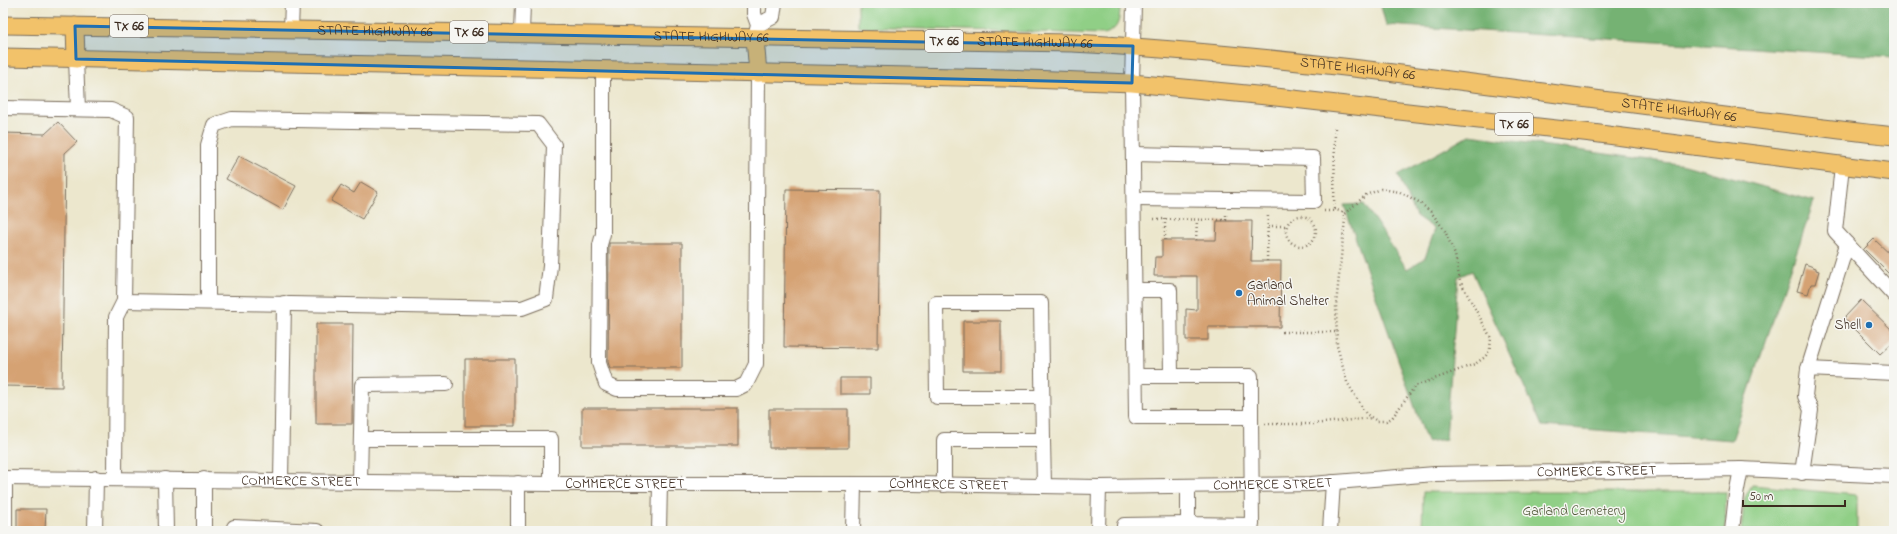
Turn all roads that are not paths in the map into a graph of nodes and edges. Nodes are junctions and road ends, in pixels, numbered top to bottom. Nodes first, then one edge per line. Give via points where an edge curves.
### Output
1 (292, 3) edge
2 (523, 3) edge
3 (754, 3) edge
4 (775, 3) edge
5 (1134, 3) edge
6 (3, 25) edge
7 (75, 26) junction
8 (291, 29) junction
9 (757, 32) junction
10 (522, 33) junction
11 (1133, 46) junction
12 (3, 57) edge
13 (76, 60) junction
14 (603, 70) junction
15 (758, 73) junction
16 (1132, 83) junction
17 (3, 108) edge
18 (78, 109) junction
19 (1894, 136) edge
20 (1133, 154) junction
21 (1842, 166) junction
22 (1894, 172) edge
23 (1134, 199) junction
24 (1847, 244) junction
25 (1135, 290) junction
26 (1894, 295) edge
27 (124, 301) junction
28 (208, 302) junction
29 (284, 303) junction
30 (1808, 369) junction
31 (1894, 373) edge
32 (1136, 376) junction
33 (1171, 376) junction
34 (446, 384) dead end
35 (1042, 397) junction
36 (1251, 417) junction
37 (361, 439) junction
38 (1043, 440) junction
39 (1741, 469) junction
40 (1802, 473) junction
41 (1894, 476) edge
42 (4, 478) edge
43 (96, 478) junction
44 (114, 478) junction
45 (165, 479) junction
46 (204, 480) junction
47 (281, 480) junction
48 (360, 481) junction
49 (1334, 482) junction
50 (518, 483) junction
51 (551, 484) junction
52 (660, 484) junction
53 (854, 484) junction
54 (1252, 484) junction
55 (944, 485) junction
56 (1044, 486) junction
57 (1188, 486) junction
58 (1099, 487) junction
59 (1188, 524) junction
60 (4, 531) edge
61 (95, 531) edge
62 (166, 531) edge
63 (204, 531) edge
64 (235, 531) edge
65 (317, 531) edge
66 (518, 531) edge
67 (659, 531) edge
68 (853, 531) edge
69 (1098, 531) edge
70 (1124, 531) edge
71 (1330, 531) edge
72 (1732, 531) edge

1 - 8 street
2 - 10 street
3 - 9 street
4 - 9 street via 773,17
5 - 11 street
6 - 7 main road, STATE HIGHWAY 66 / TX 66
7 - 8 main road, STATE HIGHWAY 66 / TX 66
7 - 13 main road
8 - 10 main road, STATE HIGHWAY 66 / TX 66
9 - 10 main road, STATE HIGHWAY 66 / TX 66
9 - 11 main road, STATE HIGHWAY 66 / TX 66
9 - 15 main road
11 - 16 street
11 - 19 main road, STATE HIGHWAY 66 / TX 66 via 1276,59
12 - 13 main road, TX 66
13 - 14 main road, TX 66
13 - 18 street
14 - 15 main road, TX 66
14 - 15 street via 603,234 600,245 599,363 606,384 617,389 736,389 746,384 756,364
15 - 16 main road, TX 66
16 - 20 street
16 - 21 main road, TX 66 via 1290,98 1592,133
17 - 18 street
18 - 27 street via 111,110 127,117
20 - 23 street
20 - 23 street via 1313,158 1314,201
21 - 22 main road, TX 66
21 - 24 street via 1835,231
23 - 25 street
24 - 26 street
24 - 30 street
25 - 32 street
25 - 33 street via 1170,290
27 - 28 street
27 - 44 street via 116,317
28 - 29 street
28 - 29 street via 208,145 214,125 232,119 538,124 554,145 550,266 546,299 522,308
29 - 47 street
30 - 31 street
30 - 40 street via 1805,396 1811,410
32 - 33 street
32 - 36 street via 1136,417
33 - 36 street via 1251,376
34 - 37 street via 362,385
35 - 35 street via 1041,303 936,303 938,397
35 - 38 street
36 - 54 street
37 - 48 street
37 - 51 street via 551,439
38 - 55 street via 944,440
38 - 56 street
39 - 40 street, COMMERCE STREET
39 - 49 street, COMMERCE STREET via 1435,474
39 - 72 street
40 - 41 street, COMMERCE STREET
42 - 43 street, COMMERCE STREET
42 - 60 street
43 - 44 street, COMMERCE STREET
43 - 61 street
44 - 45 street, COMMERCE STREET
45 - 46 street, COMMERCE STREET
45 - 62 street
46 - 47 street, COMMERCE STREET
46 - 63 street
47 - 48 street, COMMERCE STREET
48 - 50 street, COMMERCE STREET
49 - 54 street, COMMERCE STREET
49 - 71 street
50 - 51 street, COMMERCE STREET
50 - 66 street
51 - 52 street, COMMERCE STREET
52 - 53 street, COMMERCE STREET
52 - 67 street
53 - 55 street, COMMERCE STREET
53 - 68 street
54 - 57 street, COMMERCE STREET
54 - 59 street via 1252,525
55 - 56 street, COMMERCE STREET
56 - 58 street, COMMERCE STREET
57 - 58 street, COMMERCE STREET
57 - 59 street
58 - 69 street
59 - 70 street via 1124,525
64 - 65 street via 234,527

